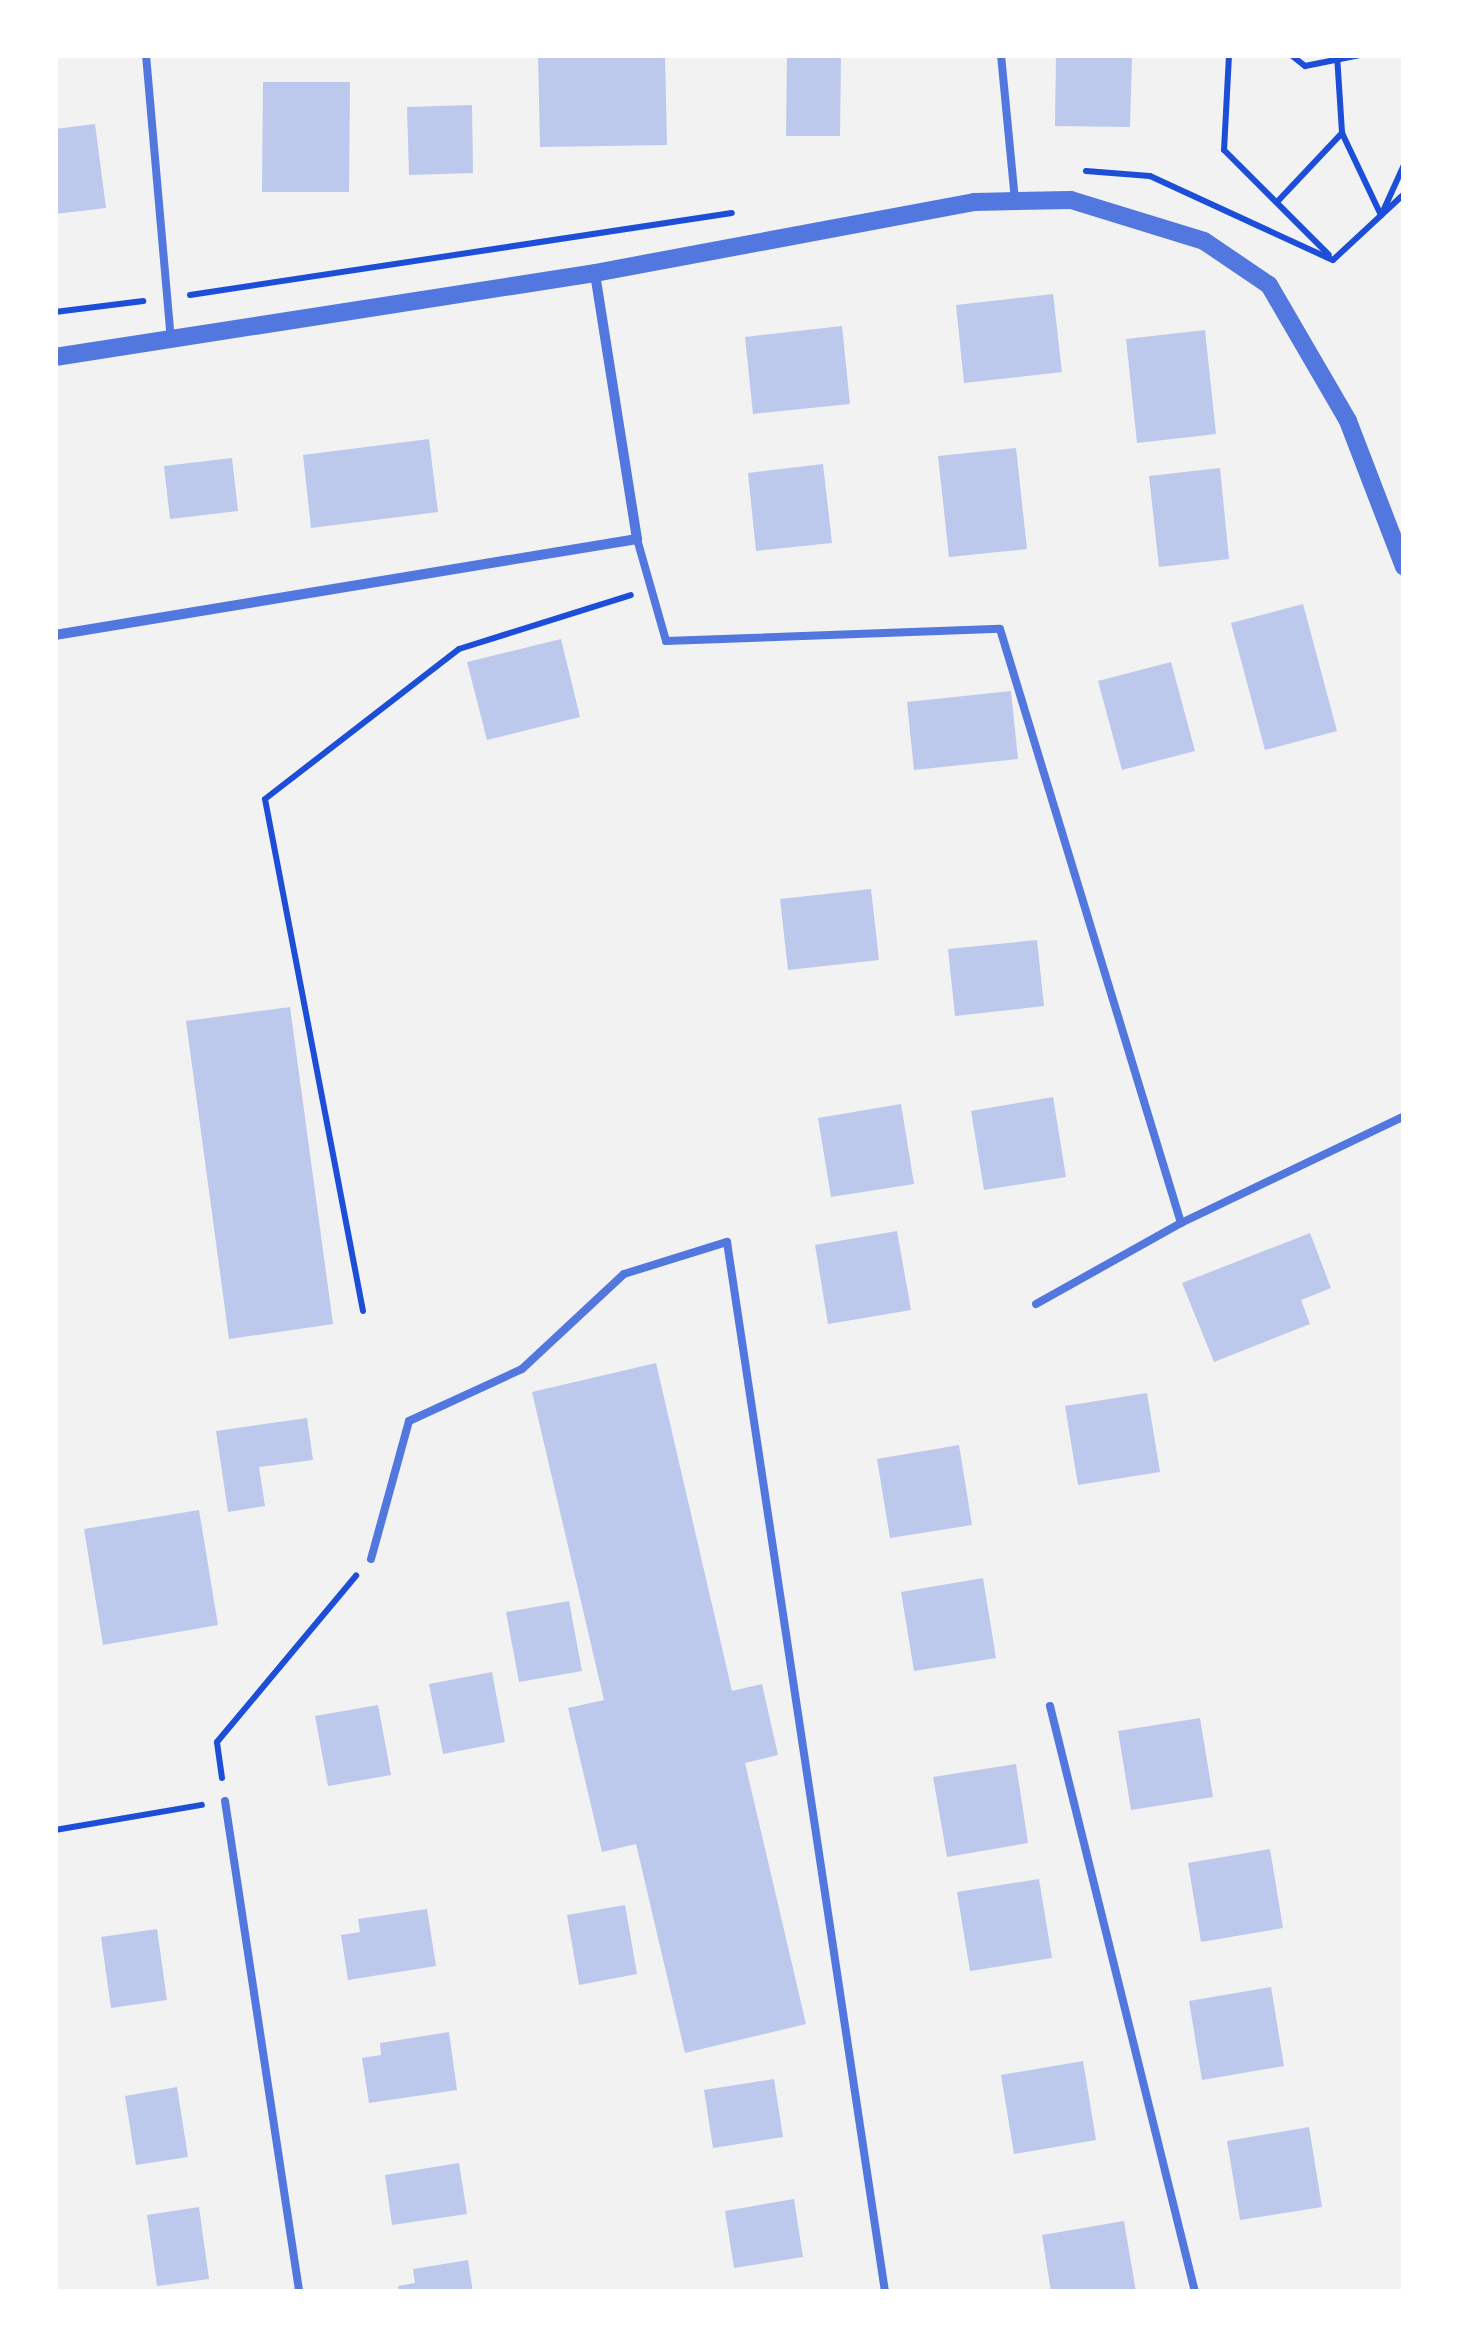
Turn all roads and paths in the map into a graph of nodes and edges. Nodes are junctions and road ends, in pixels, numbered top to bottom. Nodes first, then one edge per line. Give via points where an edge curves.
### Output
1 (146, 55) edge
2 (1002, 55) edge
3 (1230, 55) edge
4 (1292, 55) edge
5 (1360, 55) edge
6 (1339, 59) edge
7 (1342, 133) junction
8 (1404, 165) edge
9 (1015, 201) junction
10 (1276, 202) junction
11 (1334, 260) dead end
12 (595, 273) junction
13 (171, 339) junction
14 (55, 357) edge
15 (636, 540) junction
16 (1404, 567) edge
17 (651, 588) junction
18 (55, 635) edge
19 (1404, 1116) edge
20 (1181, 1223) junction
21 (1036, 1304) dead end
22 (364, 1311) dead end
23 (371, 1559) joint
24 (1050, 1706) dead end
25 (225, 1802) junction
26 (55, 1830) edge
27 (299, 2292) edge
28 (884, 2292) edge
29 (1194, 2292) edge

1 - 13 lane
2 - 9 lane
3 - 10 path via 1224,150
4 - 6 path via 1304,66
5 - 6 path
6 - 7 path
7 - 8 path via 1381,215
7 - 10 path
9 - 12 street via 974,202
9 - 16 street via 1071,200 1138,215 1204,241 1269,285 1348,422
10 - 11 path
12 - 13 street
12 - 15 street
13 - 14 street
15 - 17 lane
15 - 18 street
17 - 20 lane via 666,642 1000,628
17 - 22 path via 459,649 265,800
19 - 20 lane
20 - 21 lane
23 - 25 path via 217,1742
23 - 28 lane via 409,1420 522,1369 624,1274 728,1242
24 - 29 lane
25 - 26 path
25 - 27 lane

